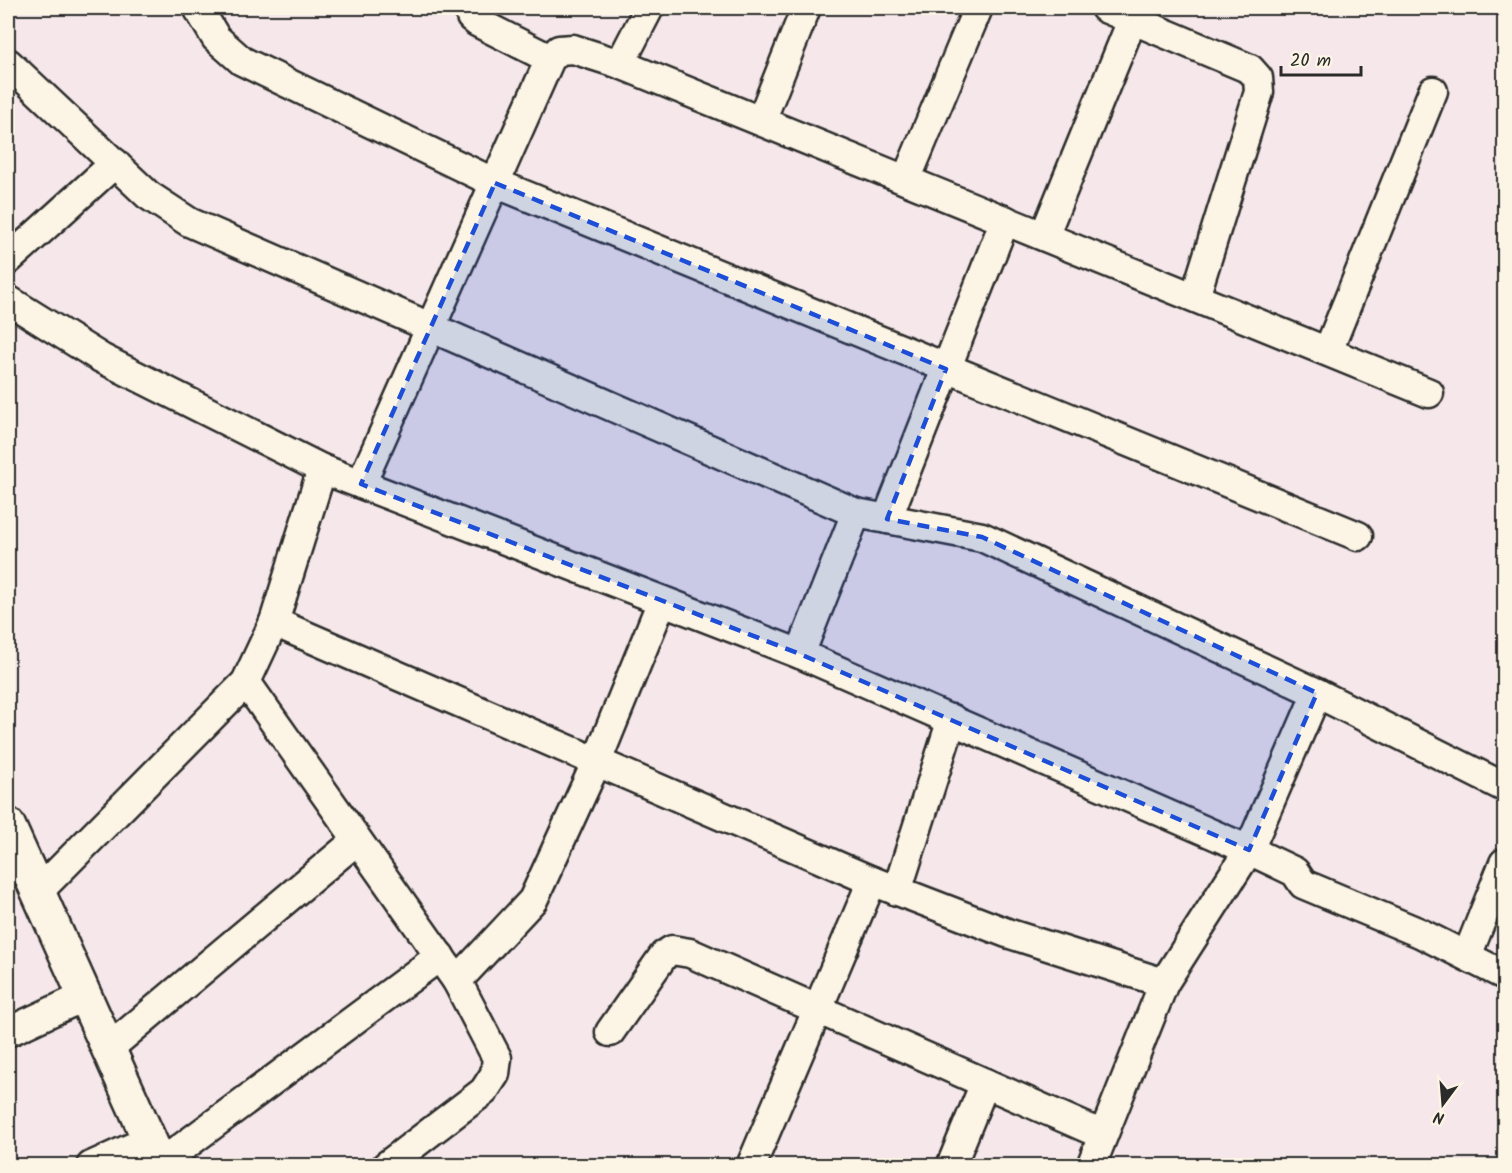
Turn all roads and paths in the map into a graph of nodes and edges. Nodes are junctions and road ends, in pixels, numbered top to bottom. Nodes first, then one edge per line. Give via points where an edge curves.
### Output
1 (198, 8) edge
2 (469, 8) edge
3 (649, 8) edge
4 (806, 8) edge
5 (978, 8) edge
6 (1105, 8) edge
7 (1133, 18) junction
8 (550, 59) junction
9 (8, 63) edge
10 (620, 64) junction
11 (1433, 92) dead end
12 (761, 121) junction
13 (115, 164) junction
14 (906, 180) junction
15 (495, 183) junction
16 (1005, 220) junction
17 (1044, 236) junction
18 (8, 260) edge
19 (1195, 297) junction
20 (8, 300) edge
21 (430, 329) junction
22 (1328, 351) junction
23 (946, 369) junction
24 (1429, 393) dead end
25 (322, 469) junction
26 (361, 484) junction
27 (856, 513) junction
28 (887, 519) junction
29 (1358, 536) dead end
30 (662, 601) junction
31 (274, 622) junction
32 (800, 654) junction
33 (246, 682) junction
34 (1317, 693) junction
35 (952, 719) junction
36 (597, 761) junction
37 (1504, 787) edge
38 (9, 833) edge
39 (357, 840) junction
40 (1249, 850) junction
41 (1502, 878) edge
42 (885, 886) junction
43 (38, 892) junction
44 (440, 956) junction
45 (1467, 956) junction
46 (1504, 975) edge
47 (457, 981) junction
48 (1164, 983) junction
49 (84, 996) junction
50 (817, 1009) junction
51 (8, 1032) edge
52 (610, 1032) dead end
53 (108, 1049) junction
54 (985, 1083) junction
55 (1103, 1135) junction
56 (156, 1156) edge
57 (91, 1166) edge
58 (386, 1166) edge
59 (751, 1166) edge
60 (951, 1166) edge
61 (1091, 1166) edge

1 - 15 street via 216,38 242,61
2 - 8 street via 477,22
3 - 10 street
4 - 12 street
5 - 14 street
6 - 7 street
7 - 17 street
7 - 19 street via 1250,69 1258,78 1259,92
8 - 10 street via 559,50 573,49
8 - 15 street
9 - 13 street
10 - 12 street
11 - 22 street
12 - 14 street
13 - 18 street
13 - 21 street via 148,195 189,222
14 - 16 street
15 - 21 street
15 - 23 street
16 - 17 street
16 - 23 street
17 - 19 street
19 - 22 street
20 - 25 street via 101,358
21 - 26 street
21 - 27 street
22 - 24 street
23 - 28 street
23 - 29 street
25 - 26 street
25 - 31 street
26 - 30 street
27 - 28 street
27 - 32 street
28 - 34 street via 982,537
30 - 32 street
30 - 36 street
31 - 33 street
31 - 36 street
32 - 35 street
33 - 39 street
33 - 43 street
34 - 37 street
34 - 40 street
35 - 40 street
35 - 42 street
36 - 42 street
36 - 47 street via 533,900
38 - 43 main road
39 - 44 street
39 - 53 street
40 - 45 street via 1295,872 1303,884
40 - 48 street
41 - 45 street
42 - 48 street via 1006,933
42 - 50 street
43 - 49 main road
44 - 47 street
44 - 56 street
45 - 46 street
47 - 58 street via 497,1058 495,1074 484,1091
48 - 55 street
49 - 51 street
49 - 53 main road
50 - 52 street via 690,953 672,950 664,955
50 - 54 street
50 - 59 street
53 - 56 main road
54 - 55 street
54 - 60 street
55 - 61 street
56 - 57 street

